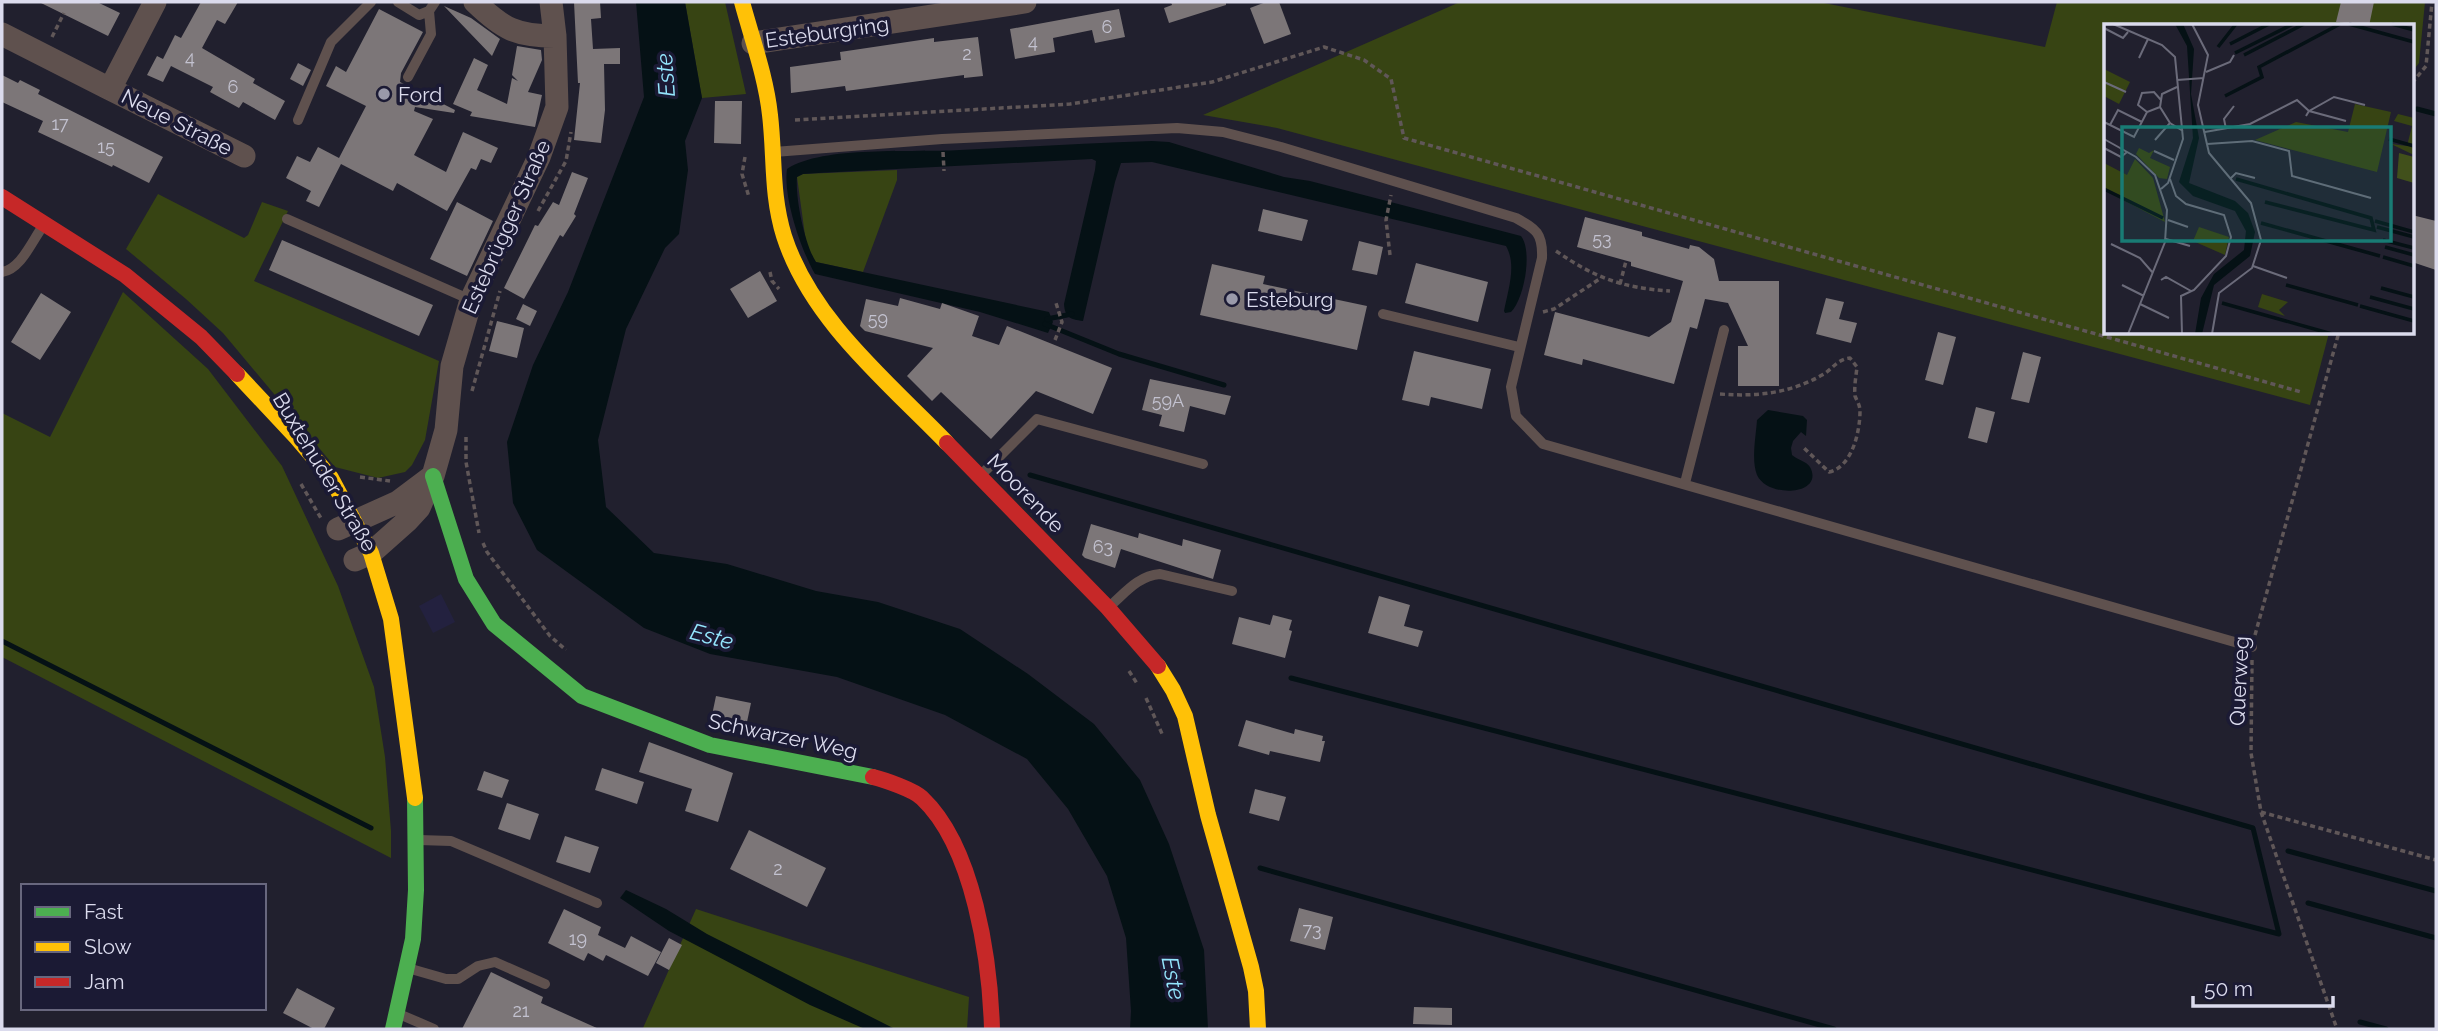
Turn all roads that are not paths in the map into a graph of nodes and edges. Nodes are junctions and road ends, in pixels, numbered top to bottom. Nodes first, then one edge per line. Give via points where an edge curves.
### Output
1 (155, 2) edge
2 (371, 2) edge
3 (398, 2) edge
4 (475, 2) edge
5 (551, 2) edge
6 (742, 2) edge
7 (1025, 2) edge
8 (432, 6) edge
9 (939, 9) edge
10 (2, 34) edge
11 (555, 36) junction
12 (753, 43) junction
13 (408, 77) dead end
14 (110, 89) junction
15 (298, 120) dead end
16 (771, 152) junction
17 (244, 156) dead end
18 (2, 197) edge
19 (287, 219) dead end
20 (44, 223) junction
21 (2, 272) edge
22 (471, 300) junction
23 (1383, 314) dead end
24 (1724, 330) dead end
25 (1519, 347) junction
26 (255, 395) junction
27 (1203, 464) dead end
28 (299, 466) dead end
29 (433, 476) junction
30 (980, 476) junction
31 (1685, 484) junction
32 (346, 537) junction
33 (1232, 591) dead end
34 (1108, 608) junction
35 (2252, 647) road end
36 (416, 840) junction
37 (597, 903) dead end
38 (408, 968) junction
39 (545, 984) dead end
40 (395, 1021) edge
41 (434, 1029) edge
42 (992, 1029) edge
43 (1258, 1029) edge

1 - 14 street, Neue Straße
2 - 15 lane via 331,42
3 - 8 lane via 419,15
4 - 11 street via 496,23 514,31
5 - 11 street, Estebrügger Straße
6 - 12 street, Moorende
7 - 9 street, Esteburgring
8 - 13 lane via 430,34
9 - 12 street, Esteburgring
10 - 14 street, Neue Straße
11 - 22 street, Estebrügger Straße via 557,107 539,157
12 - 16 street, Moorende via 764,78
14 - 17 street, Neue Straße
16 - 25 lane via 1177,128 1223,132 1281,147 1516,218 1534,229 1543,242 1542,258
16 - 30 street, Moorende via 784,235 811,293 866,360
18 - 20 street, Buxtehuder Straße
19 - 22 lane
20 - 21 lane via 17,264
20 - 26 street, Buxtehuder Straße via 168,308
22 - 29 street, Estebrügger Straße via 452,366 446,430
23 - 25 lane
24 - 31 lane
25 - 31 lane via 1511,387 1516,416 1543,444
26 - 28 street, Buxtehuder Straße
26 - 32 street, Buxtehuder Straße via 331,478
27 - 30 lane via 1037,419
29 - 32 street
29 - 32 street, Estebrügger Straße via 419,508
29 - 42 street, Schwarzer Weg via 466,579 494,624 582,696 710,746 876,777 921,796 950,833 975,899
30 - 34 street, Moorende
31 - 35 lane
32 - 36 street, Buxtehuder Straße via 391,619 411,755
33 - 34 lane via 1152,575 1143,577
34 - 43 street, Moorende via 1154,660 1185,716 1251,967
36 - 37 lane via 451,841
36 - 38 street, Buxtehuder Straße
38 - 39 lane via 458,979 495,962
38 - 40 street, Buxtehuder Straße
40 - 41 lane

